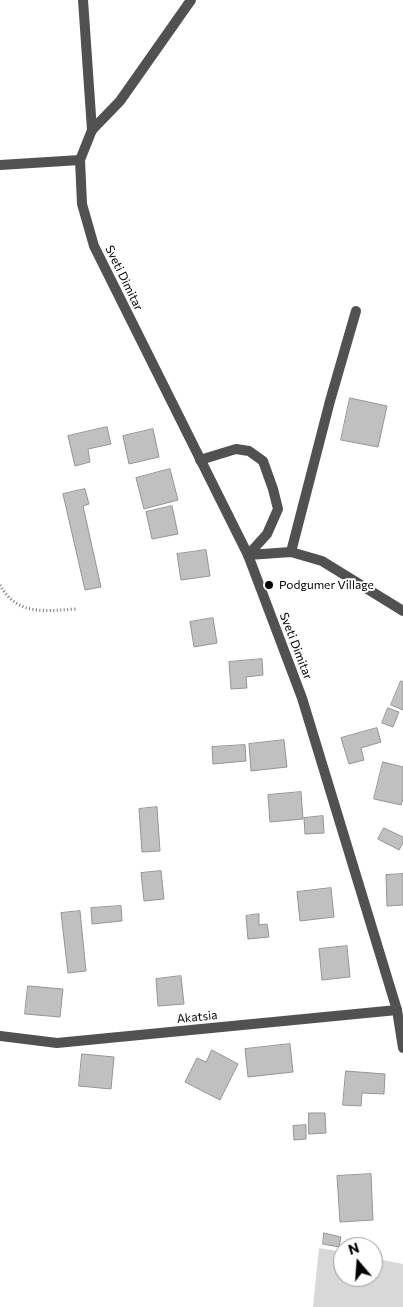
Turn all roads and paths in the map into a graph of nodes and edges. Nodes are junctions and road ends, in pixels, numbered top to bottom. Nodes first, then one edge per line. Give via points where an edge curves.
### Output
1 (83, 0) edge
2 (191, 0) edge
3 (92, 130) junction
4 (80, 160) junction
5 (0, 165) edge
6 (356, 311) dead end
7 (200, 460) junction
8 (291, 552) junction
9 (248, 554) junction
10 (0, 585) edge
11 (76, 609) dead end
12 (403, 611) edge
13 (396, 1010) junction
14 (0, 1036) edge
15 (403, 1048) edge

1 - 3 street
2 - 3 street via 120,101
3 - 4 street
4 - 5 street
4 - 7 street, Sveti Dimitar via 82,204 94,246
6 - 8 street
7 - 9 street, Sveti Dimitar
7 - 9 street via 236,449 249,451 263,461 278,508 268,534
8 - 9 street
8 - 12 street via 322,561
9 - 13 street, Sveti Dimitar via 302,698
10 - 11 path via 13,603 24,608 46,611
13 - 14 street, Akatsia via 57,1043
13 - 15 street, Sveti Dimitar

